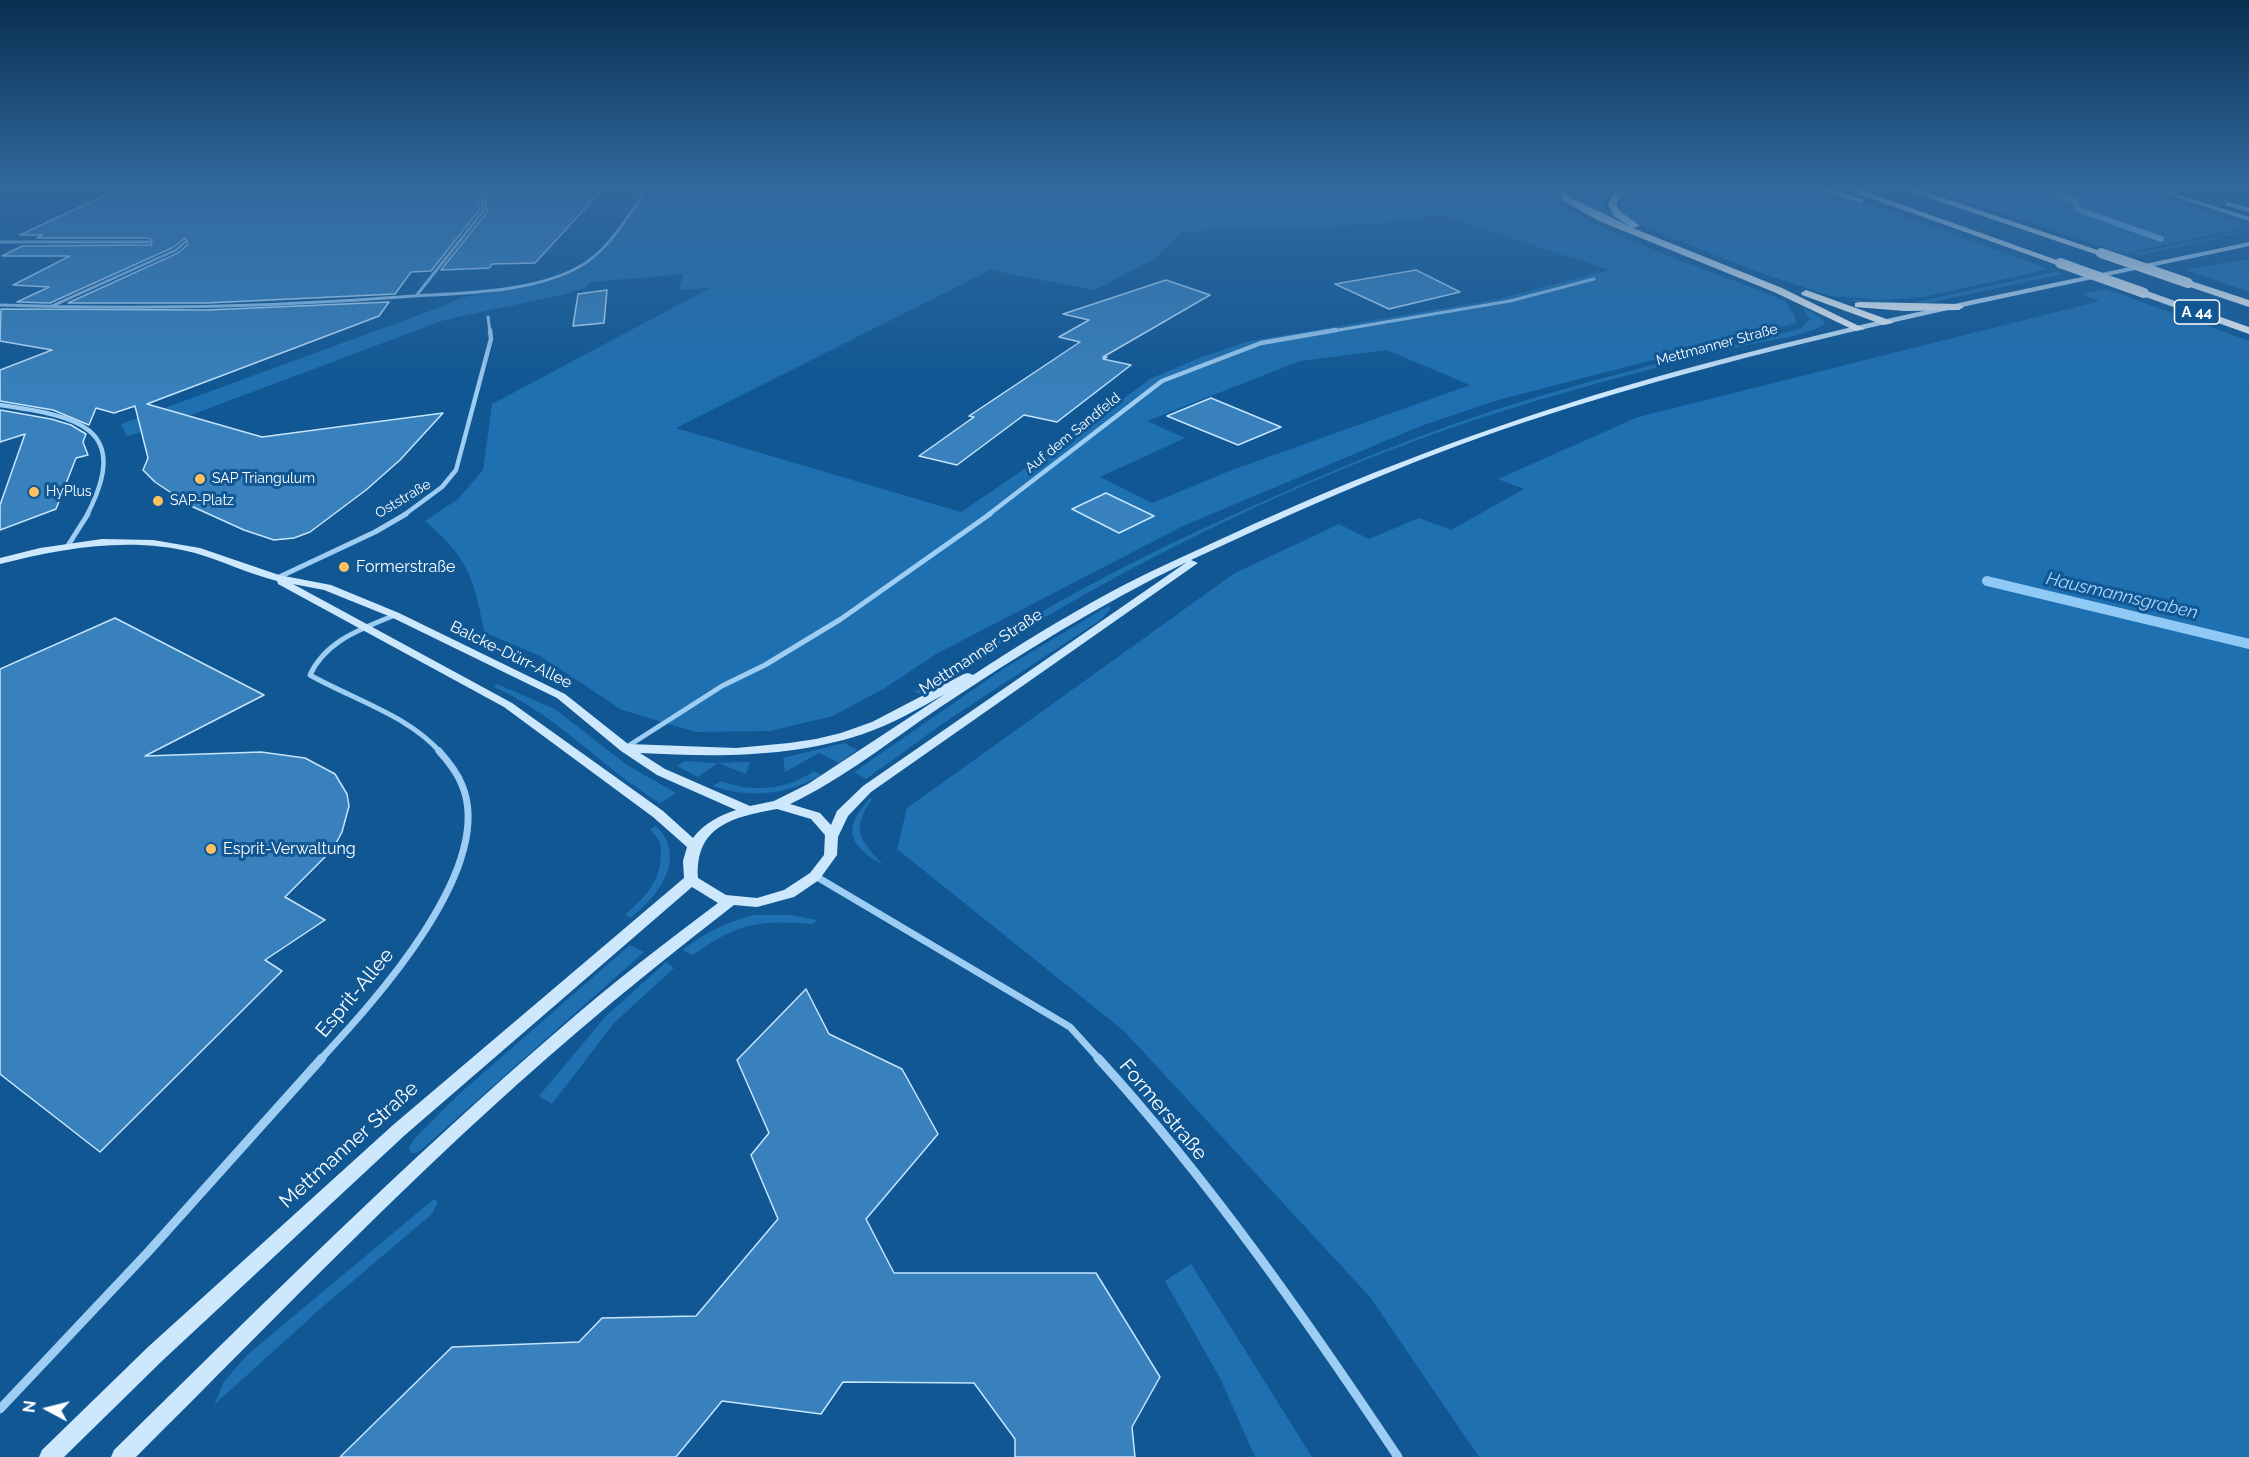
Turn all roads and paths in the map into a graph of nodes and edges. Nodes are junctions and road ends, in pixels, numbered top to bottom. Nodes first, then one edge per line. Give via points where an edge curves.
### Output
1 (160, 257) edge
2 (447, 257) edge
3 (594, 257) edge
4 (1696, 257) edge
5 (1711, 257) edge
6 (2044, 257) edge
7 (2113, 257) edge
8 (2186, 257) edge
9 (1594, 279) dead end
10 (416, 296) junction
11 (1828, 300) junction
12 (2249, 304) edge
13 (0, 305) edge
14 (49, 307) junction
15 (1959, 307) junction
16 (488, 316) dead end
17 (1888, 323) junction
18 (1860, 329) junction
19 (2249, 331) edge
20 (0, 405) edge
21 (68, 547) junction
22 (1215, 547) junction
23 (0, 561) edge
24 (277, 579) junction
25 (395, 615) junction
26 (1063, 624) junction
27 (367, 627) junction
28 (626, 748) junction
29 (777, 805) junction
30 (747, 810) junction
31 (833, 835) junction
32 (694, 846) junction
33 (817, 877) junction
34 (691, 880) junction
35 (730, 902) junction
36 (0, 1409) edge
37 (125, 1452) edge
38 (49, 1457) edge
39 (1398, 1457) edge

1 - 14 street
2 - 10 street
3 - 10 street via 566,273 494,288
4 - 18 highway
5 - 11 highway
6 - 19 highway, A 44, bridge
7 - 12 highway, A 44, bridge
8 - 15 main road, Mettmanner Straße
9 - 28 street, Auf dem Sandfeld via 1510,301 1261,343 1162,381 961,536 841,619 722,686
10 - 14 street via 150,308
11 - 15 highway via 1881,308
11 - 17 highway
13 - 14 street
15 - 17 main road, Mettmanner Straße
16 - 24 street, Oststraße via 491,339 456,470 446,487 406,514
17 - 18 main road, Mettmanner Straße
18 - 22 main road, Mettmanner Straße via 1584,402 1421,456
20 - 21 street via 61,417 96,438 104,449 105,462 94,499
21 - 23 main road, Balcke-Dürr-Allee
21 - 24 main road, Balcke-Dürr-Allee via 102,542 170,545 196,550
22 - 26 main road, Mettmanner Straße via 1138,582
22 - 31 main road, Mettmanner Straße via 867,789 842,814
24 - 25 main road, Balcke-Dürr-Allee via 327,586
24 - 27 main road, Balcke-Dürr-Allee
25 - 27 street, Esprit-Allee
25 - 28 main road, Balcke-Dürr-Allee via 561,696
26 - 28 main road via 899,714 845,736 768,751 721,754
26 - 29 main road, Mettmanner Straße via 838,773
27 - 32 main road, Balcke-Dürr-Allee via 508,705 658,814
27 - 36 street, Esprit-Allee via 322,654 310,675 418,733 443,752 464,788 466,814 463,851 448,891 426,932 357,1018 179,1219
28 - 30 main road, Balcke-Dürr-Allee via 661,772
29 - 30 main road
29 - 31 main road via 810,812 825,822
30 - 32 main road via 719,822
31 - 33 main road via 834,849
32 - 34 main road via 689,859
33 - 35 main road via 796,891 773,899
33 - 39 street, Formerstraße via 1070,1027 1156,1122 1330,1355
34 - 35 main road via 710,895
34 - 38 main road, Mettmanner Straße via 399,1130
35 - 37 main road via 664,950 558,1039 430,1156

